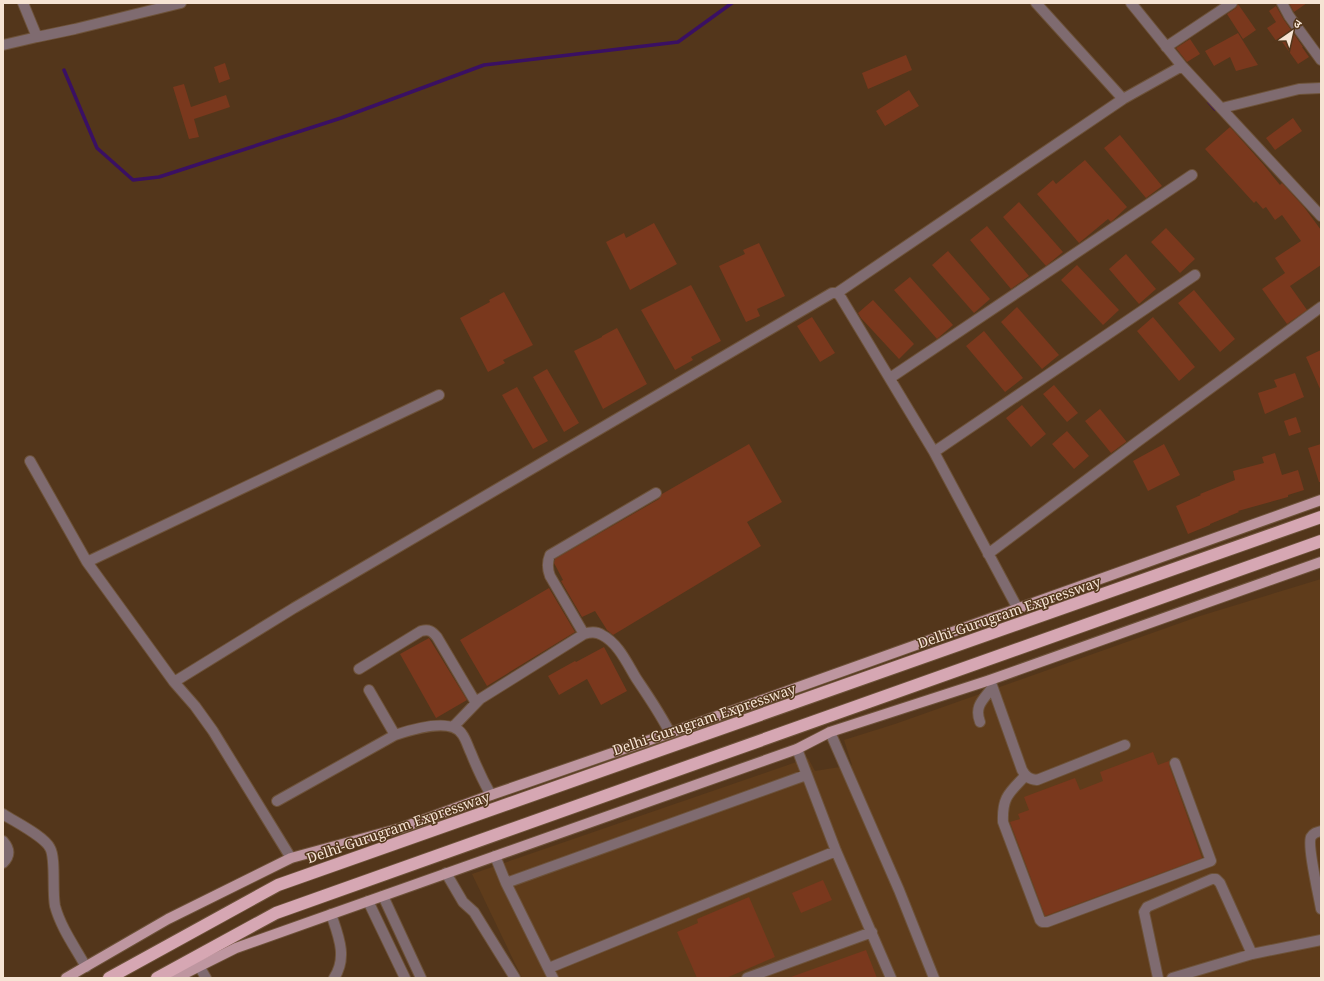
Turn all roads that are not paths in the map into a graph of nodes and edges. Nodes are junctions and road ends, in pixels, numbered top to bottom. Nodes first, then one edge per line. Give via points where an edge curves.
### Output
1 (23, 3) edge
2 (181, 3) edge
3 (1036, 3) edge
4 (1131, 3) edge
5 (1232, 3) edge
6 (1282, 3) edge
7 (37, 36) junction
8 (3, 45) edge
9 (1166, 46) junction
10 (1321, 60) edge
11 (1182, 66) junction
12 (1321, 88) edge
13 (1123, 99) junction
14 (1222, 108) junction
15 (1192, 174) dead end
16 (1321, 216) edge
17 (1195, 275) dead end
18 (838, 293) junction
19 (1321, 307) edge
20 (890, 378) junction
21 (439, 395) dead end
22 (934, 452) junction
23 (30, 461) dead end
24 (656, 493) dead end
25 (1321, 500) edge
26 (1321, 517) edge
27 (1321, 541) edge
28 (988, 554) junction
29 (86, 562) junction
30 (1321, 562) edge
31 (1018, 608) junction
32 (584, 634) junction
33 (359, 669) dead end
34 (174, 682) junction
35 (991, 684) junction
36 (369, 690) dead end
37 (476, 704) junction
38 (980, 722) dead end
39 (454, 727) junction
40 (830, 732) junction
41 (670, 733) junction
42 (395, 735) junction
43 (1124, 745) dead end
44 (797, 748) junction
45 (1175, 763) dead end
46 (806, 775) junction
47 (1025, 776) junction
48 (491, 795) junction
49 (277, 801) dead end
50 (3, 814) edge
51 (1321, 831) edge
52 (3, 841) edge
53 (836, 850) junction
54 (495, 856) junction
55 (291, 858) junction
56 (1211, 861) junction
57 (3, 863) edge
58 (446, 873) junction
59 (1216, 879) junction
60 (506, 883) junction
61 (383, 896) junction
62 (368, 901) junction
63 (1321, 909) edge
64 (331, 914) junction
65 (872, 932) junction
66 (1321, 940) edge
67 (1252, 954) junction
68 (199, 966) junction
69 (86, 967) junction
70 (549, 968) junction
71 (66, 978) edge
72 (109, 978) edge
73 (157, 978) edge
74 (176, 978) edge
75 (206, 978) edge
76 (334, 978) edge
77 (405, 978) edge
78 (421, 978) edge
79 (515, 978) edge
80 (553, 978) edge
81 (747, 978) edge
82 (891, 978) edge
83 (934, 978) edge
84 (1158, 978) edge
85 (1172, 978) edge

1 - 7 street
2 - 7 street
3 - 13 street
4 - 9 street
5 - 9 street
6 - 10 street
7 - 8 street
9 - 11 street
11 - 13 street
11 - 14 street
12 - 14 street via 1299,89
13 - 18 street
14 - 16 street
15 - 20 street
17 - 22 street
18 - 20 street
18 - 34 street via 832,293 294,608
19 - 28 street via 1130,446
20 - 22 street
21 - 29 street
22 - 28 street
23 - 29 street
24 - 32 street via 550,555 547,562 550,576
25 - 31 main road
26 - 72 highway, Delhi-Gurugram Expressway via 278,885
27 - 73 highway via 276,913
28 - 31 street
29 - 34 street
30 - 35 main road
31 - 41 main road
32 - 37 street via 480,699
32 - 41 street via 598,633 614,644
33 - 37 street via 421,631 427,630 437,637
34 - 55 street via 213,731
35 - 38 street via 977,709
35 - 40 main road
35 - 47 street
36 - 42 street
37 - 39 street
39 - 42 street via 437,726
39 - 48 street via 462,734
40 - 44 main road
40 - 83 street via 899,890
41 - 48 main road
42 - 49 street
43 - 47 street via 1037,780 1030,780
44 - 46 street
44 - 54 main road
45 - 56 street
46 - 53 street
46 - 60 street
47 - 56 street via 1004,801 1003,822 1042,922
48 - 55 main road via 401,828
50 - 69 street via 43,840 51,849 56,910
51 - 63 street via 1310,839 1310,850
52 - 57 street via 9,852
53 - 65 street
53 - 70 street
54 - 58 main road
54 - 60 street
55 - 69 main road via 168,919
56 - 59 street
58 - 61 main road
58 - 79 street
59 - 67 street
59 - 84 street via 1145,908
60 - 70 street
61 - 62 main road
61 - 78 street
62 - 64 main road
62 - 77 street
64 - 68 main road via 236,948
64 - 76 street via 338,933 341,954 341,964
65 - 81 street
65 - 82 street
66 - 67 street
67 - 85 street
68 - 74 main road
68 - 75 street
69 - 71 main road
70 - 80 street

